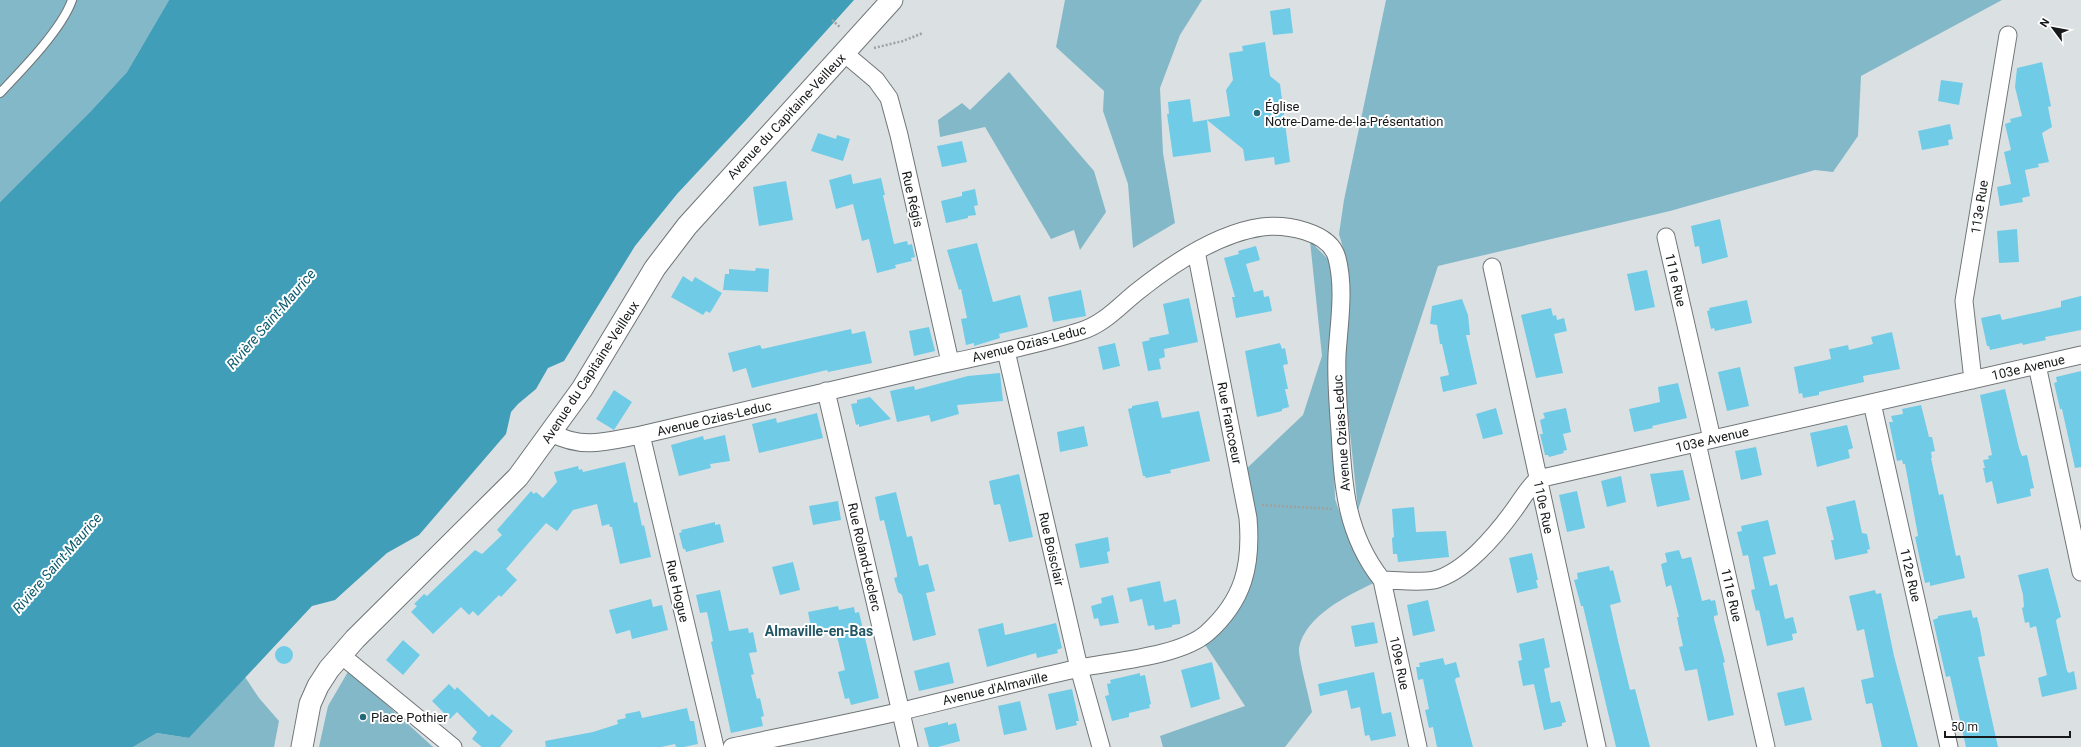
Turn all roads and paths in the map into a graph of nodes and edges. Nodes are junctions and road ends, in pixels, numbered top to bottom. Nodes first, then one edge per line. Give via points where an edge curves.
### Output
1 (72, 0) edge
2 (76, 0) edge
3 (892, 0) edge
4 (69, 10) junction
5 (2008, 35) dead end
6 (844, 53) junction
7 (0, 93) edge
8 (1666, 237) dead end
9 (1196, 251) junction
10 (1492, 267) dead end
11 (1006, 351) junction
12 (2081, 355) edge
13 (950, 362) junction
14 (2037, 365) junction
15 (1973, 380) junction
16 (826, 391) junction
17 (1872, 403) junction
18 (551, 433) junction
19 (642, 435) junction
20 (1705, 441) junction
21 (1538, 479) junction
22 (1245, 504) junction
23 (1347, 509) junction
24 (2081, 572) edge
25 (1382, 580) junction
26 (1238, 594) joint
27 (341, 654) junction
28 (1080, 668) junction
29 (901, 711) junction
30 (302, 747) edge
31 (453, 747) edge
32 (715, 747) edge
33 (732, 747) edge
34 (909, 747) edge
35 (1102, 747) edge
36 (1418, 747) edge
37 (1597, 747) edge
38 (1766, 747) edge
39 (1949, 747) edge

1 - 4 lane
2 - 4 lane
3 - 6 street, Avenue du Capitaine-Veilleux
4 - 7 lane via 32,59
5 - 15 street, 113e Rue via 1964,301
6 - 13 street, Rue Régis via 876,80 888,98 899,135
6 - 18 street, Avenue du Capitaine-Veilleux via 687,226 655,268 582,389
8 - 20 street, 111e Rue
9 - 11 street, Avenue Ozias-Leduc via 1163,271 1101,323 1082,331
9 - 22 street, Rue Francoeur
9 - 23 street, Avenue Ozias-Leduc via 1242,232 1261,227 1287,226 1309,232 1323,240 1336,254 1341,297 1337,360 1338,401
10 - 21 street, 110e Rue
11 - 13 street, Avenue Ozias-Leduc
11 - 28 street, Rue Boisclair
12 - 14 street, 103e Avenue
13 - 16 street, Avenue Ozias-Leduc
14 - 15 street, 103e Avenue
14 - 24 street
15 - 17 street, 103e Avenue
16 - 19 street, Avenue Ozias-Leduc
16 - 29 street, Rue Roland-Leclerc
17 - 20 street, 103e Avenue
17 - 39 street, 112e Rue
18 - 19 street, Avenue Ozias-Leduc via 566,441 582,444
18 - 27 street, Avenue du Capitaine-Veilleux via 518,477
19 - 32 street, Rue Hogue
20 - 21 street, 103e Avenue
20 - 38 street, 111e Rue
21 - 25 street via 1468,563 1450,575 1433,581
21 - 37 street, 110e Rue
22 - 23 path
22 - 26 street, Rue Francoeur via 1250,539 1249,558
23 - 25 street, Avenue Ozias-Leduc via 1359,543 1369,563
25 - 36 street, 109e Rue
26 - 28 street, Avenue d'Almaville via 1222,617 1194,642 1172,650
27 - 30 street, Avenue du Capitaine-Veilleux via 318,686 310,704
27 - 31 street
28 - 29 street, Avenue d'Almaville
28 - 35 street, Rue Boisclair
29 - 33 street, Avenue d'Almaville
29 - 34 street, Rue Roland-Leclerc

